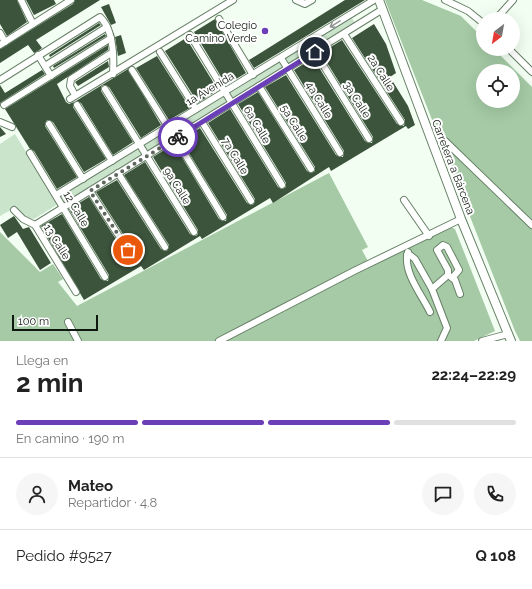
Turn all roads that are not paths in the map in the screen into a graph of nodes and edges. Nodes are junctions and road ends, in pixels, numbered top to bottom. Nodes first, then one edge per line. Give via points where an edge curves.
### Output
1 (21, 0) edge
2 (70, 0) edge
3 (233, 0) edge
4 (296, 0) edge
5 (312, 0) edge
6 (374, 0) edge
7 (379, 0) edge
8 (513, 0) edge
9 (449, 1) edge
10 (60, 3) edge
11 (383, 9) junction
12 (502, 12) edge
13 (476, 17) edge
14 (219, 19) dead end
15 (33, 24) junction
16 (107, 27) junction
17 (0, 33) edge
18 (344, 34) junction
19 (190, 35) dead end
20 (111, 38) junction
21 (2, 43) edge
22 (114, 52) junction
23 (160, 52) dead end
24 (315, 52) junction
25 (38, 56) junction
26 (516, 56) edge
27 (281, 58) junction
28 (45, 66) junction
29 (288, 68) junction
30 (132, 70) dead end
31 (532, 72) edge
32 (113, 74) junction
33 (252, 75) junction
34 (51, 76) junction
35 (0, 80) edge
36 (260, 86) junction
37 (105, 89) dead end
38 (225, 92) junction
39 (232, 103) junction
40 (4, 105) dead end
41 (77, 105) dead end
42 (196, 109) junction
43 (202, 122) junction
44 (400, 122) dead end
45 (1, 123) edge
46 (50, 124) dead end
47 (12, 127) dead end
48 (168, 127) junction
49 (175, 138) junction
50 (369, 139) dead end
51 (445, 141) dead end
52 (139, 144) junction
53 (30, 153) dead end
54 (340, 153) dead end
55 (146, 156) junction
56 (112, 161) junction
57 (311, 169) dead end
58 (118, 173) junction
59 (83, 179) junction
60 (282, 185) dead end
61 (90, 191) junction
62 (56, 195) junction
63 (251, 200) dead end
64 (404, 200) dead end
65 (63, 208) junction
66 (14, 210) dead end
67 (223, 217) dead end
68 (461, 220) junction
69 (35, 225) junction
70 (532, 226) edge
71 (194, 232) dead end
72 (429, 236) junction
73 (410, 245) junction
74 (165, 247) dead end
75 (407, 255) junction
76 (135, 261) dead end
77 (450, 276) junction
78 (104, 277) dead end
79 (432, 289) junction
80 (76, 292) dead end
81 (460, 294) dead end
82 (430, 312) dead end
83 (68, 322) dead end
84 (510, 337) edge
85 (495, 340) edge
86 (78, 341) edge
87 (218, 341) edge
88 (441, 341) edge
89 (482, 341) edge

1 - 15 street
2 - 10 street
3 - 32 street
4 - 5 street via 305,4
6 -> 27 street, 1a Avenida
7 - 11 main road, Carretera a Bárcena
8 - 12 street
9 - 13 street
10 - 15 street
11 - 18 street
11 - 68 main road, Carretera a Bárcena
14 - 33 street
15 - 21 street
16 - 20 street
16 - 25 street via 99,17
16 - 28 street
17 - 21 street
18 - 24 street
18 - 44 street, 2a Calle
19 - 38 street, 6a Calle
20 - 22 street
20 - 34 street
22 - 32 street
22 - 32 street via 71,79 73,97
23 - 42 street
24 - 29 street
24 - 50 street, 3a Calle
25 - 28 street
25 - 35 street
26 - 31 street
27 - 29 street, 4a Calle
27 - 33 street, 1a Avenida
28 - 34 street
29 - 36 street
29 - 54 street, 4a Calle
30 - 48 street
33 - 38 street, 1a Avenida
34 - 40 street
36 - 39 street
36 - 57 street, 5a Calle
37 - 52 street, 9a Calle
38 - 39 street, 6a Calle
38 - 42 street, 1a Avenida
39 - 43 street
39 - 60 street, 6a Calle
41 - 56 street
42 - 48 street, 1a Avenida
43 - 49 street
43 - 63 street, 7a Calle
45 - 47 street
46 - 59 street
48 - 52 street, 1a Avenida
49 - 55 street
49 - 67 street
51 - 70 street
52 - 55 street, 9a Calle
52 - 56 street, 1a Avenida
53 - 62 street, 12 Calle
55 - 58 street
55 - 71 street, 9a Calle
56 - 59 street, 1a Avenida
58 - 61 street
58 - 74 street
59 - 62 street, 1a Avenida
61 - 65 street
61 - 76 street
62 - 65 street, 12 Calle
64 - 72 street
65 - 69 street
65 - 78 street, 12 Calle
66 - 69 street, 13 Calle via 23,219
68 - 72 street
68 - 84 main road, Carretera a Bárcena
69 - 80 street, 13 Calle
72 - 73 street
73 - 75 street
73 - 87 street
75 - 79 street via 415,259
75 - 82 street via 410,274
77 - 77 street via 437,250 443,245 447,247 459,270
77 - 79 street
77 - 81 street
79 - 88 street via 447,328
83 - 86 street
84 - 85 street
85 - 89 street

